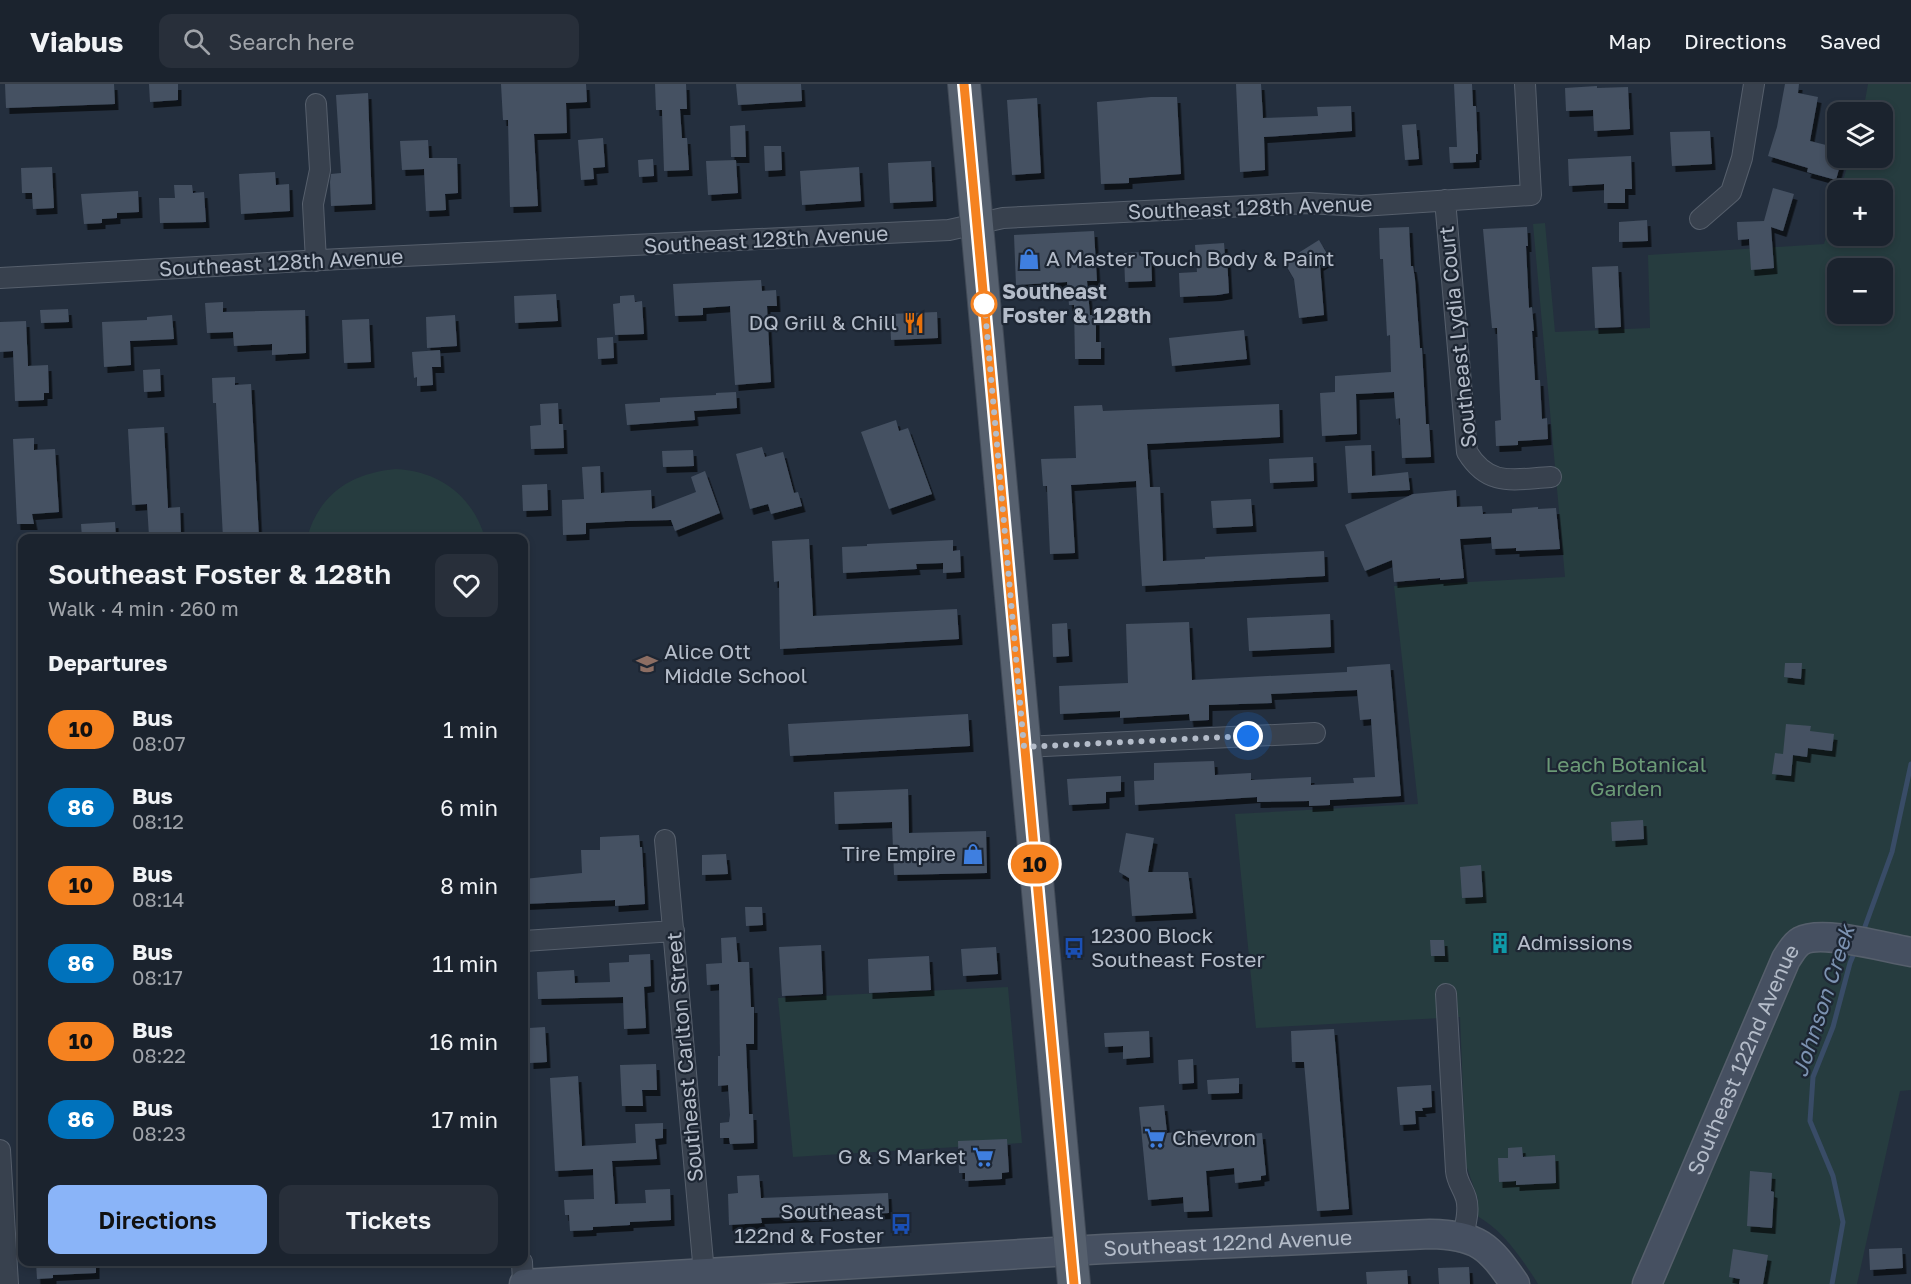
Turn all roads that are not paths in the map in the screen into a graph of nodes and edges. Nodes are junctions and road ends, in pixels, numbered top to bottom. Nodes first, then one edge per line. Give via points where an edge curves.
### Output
1 (963, 84) edge
2 (1525, 84) edge
3 (1754, 84) edge
4 (316, 104) dead end
5 (1444, 200) junction
6 (1700, 219) dead end
7 (977, 224) junction
8 (316, 261) junction
9 (0, 278) edge
10 (1551, 477) dead end
11 (1315, 733) dead end
12 (1024, 747) junction
13 (664, 840) dead end
14 (674, 931) junction
15 (528, 941) edge
16 (1911, 952) edge
17 (1446, 994) dead end
18 (0, 1150) edge
19 (1463, 1237) junction
20 (1072, 1251) junction
21 (522, 1266) edge
22 (704, 1273) junction
23 (820, 1275) edge
24 (554, 1283) edge
25 (8, 1284) edge
26 (523, 1284) edge
27 (1074, 1284) edge
28 (1515, 1284) edge
29 (1647, 1284) edge

1 - 7 main road
2 - 5 street, Southeast 128th Avenue via 1531,195
3 - 6 street via 1743,158 1731,192
4 - 8 street via 320,170 313,204
5 - 7 street, Southeast 128th Avenue via 1091,213 1003,218
5 - 10 street, Southeast Lydia Court via 1467,452 1475,466 1486,474 1506,480
7 - 8 street, Southeast 128th Avenue via 937,231
7 - 12 main road
8 - 9 street, Southeast 128th Avenue
11 - 12 street
12 - 20 main road
13 - 14 street, Southeast Carlton Street
14 - 15 street
14 - 22 street, Southeast Carlton Street
16 - 29 street, Southeast 122nd Avenue via 1832,937 1814,937 1795,945
17 - 19 street via 1457,1181 1468,1205
18 - 25 street
19 - 20 street, Southeast 122nd Avenue via 1430,1234
19 - 28 street, Southeast 122nd Avenue via 1492,1253
20 - 23 street, Southeast 122nd Avenue
20 - 27 main road
21 - 26 street
22 - 23 street, Southeast 122nd Avenue
22 - 24 street, Southeast 122nd Avenue
24 - 26 street, Southeast 122nd Avenue

